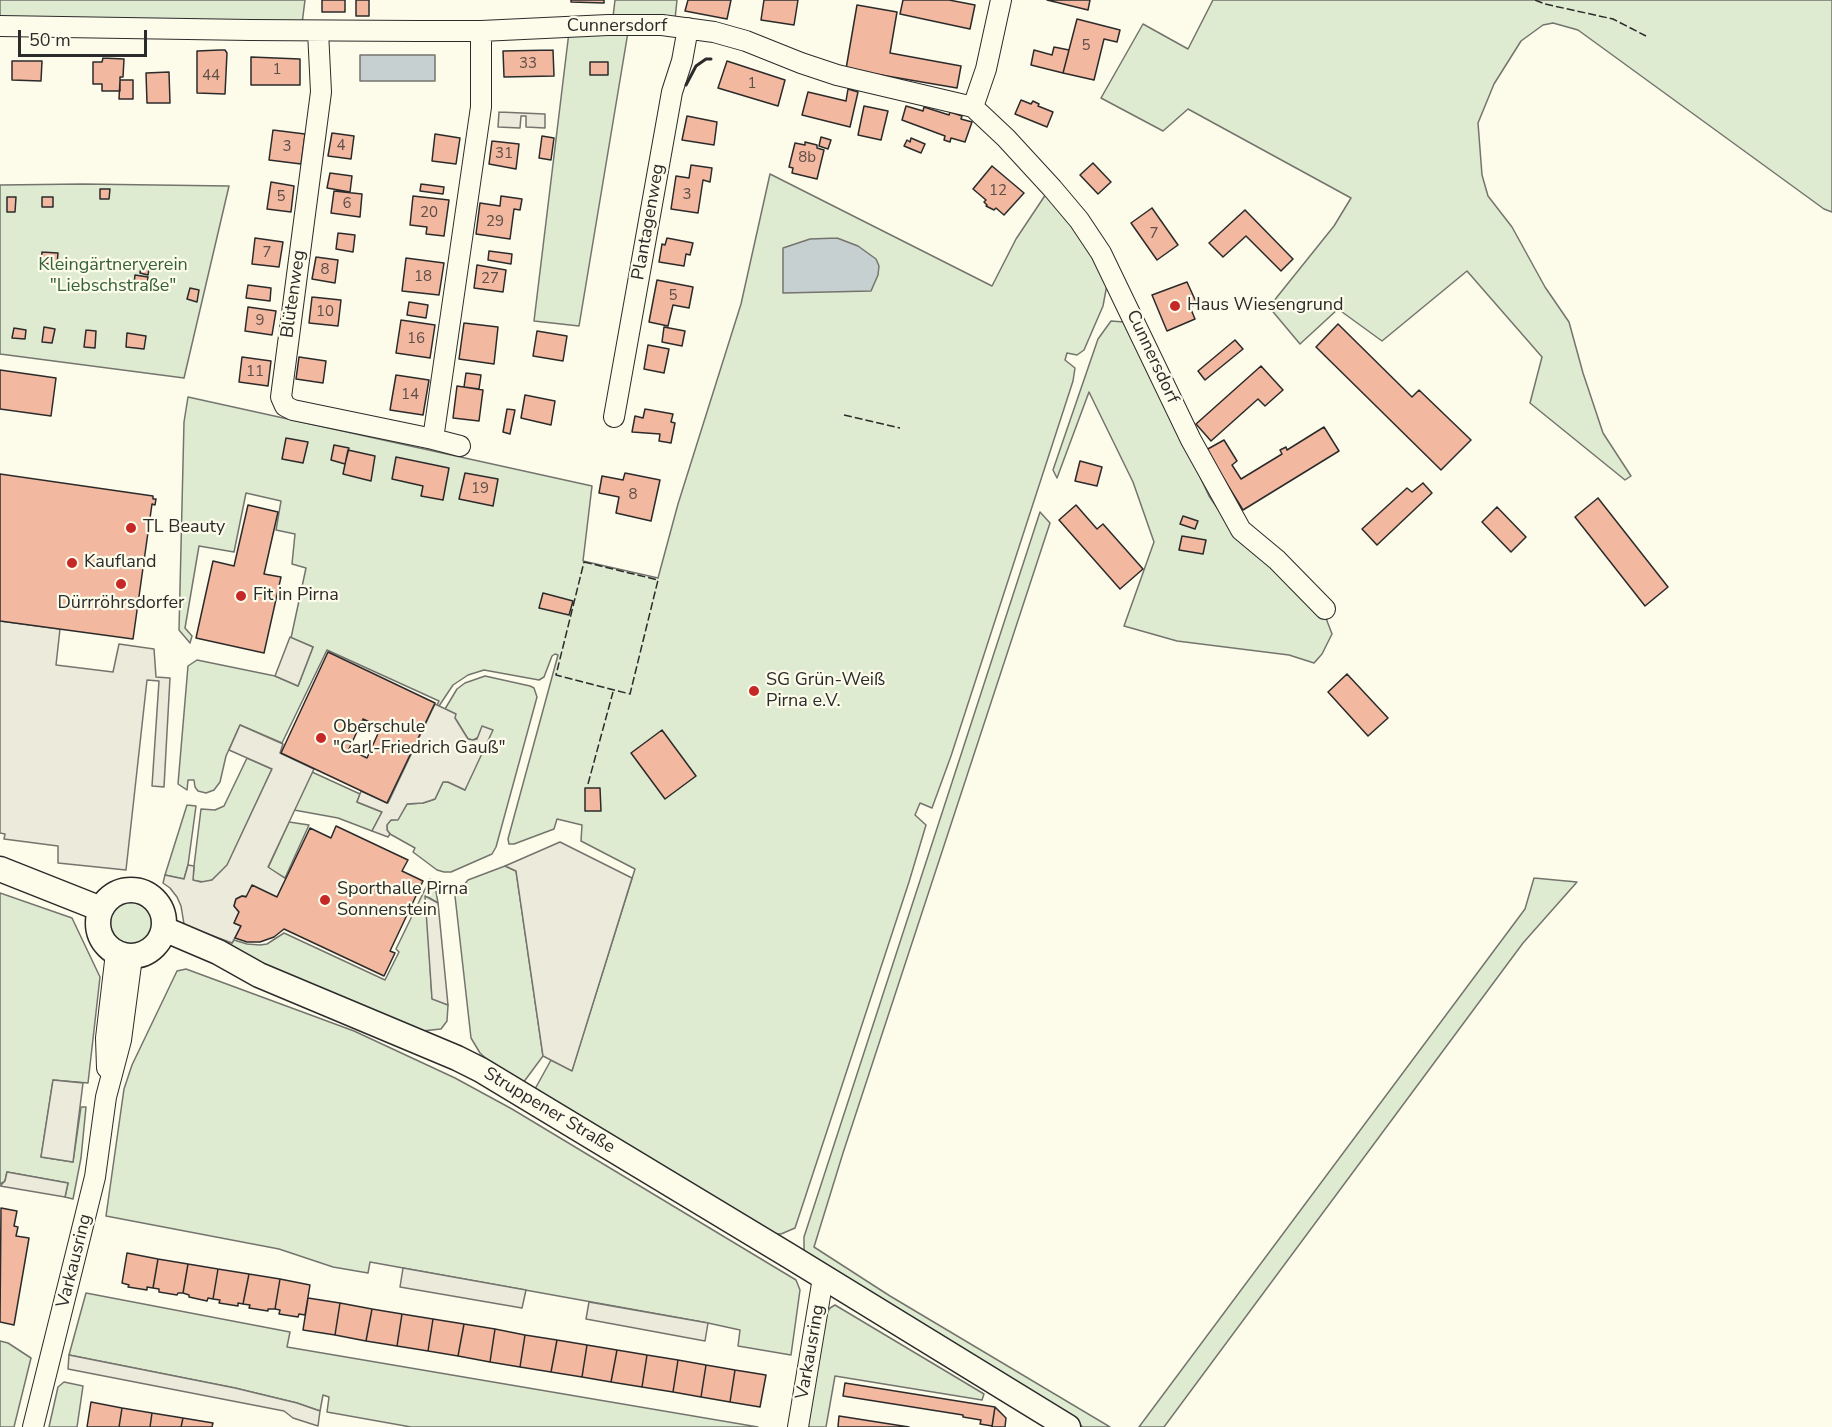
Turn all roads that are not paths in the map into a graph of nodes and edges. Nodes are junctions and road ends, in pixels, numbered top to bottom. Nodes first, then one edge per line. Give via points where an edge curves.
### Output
1 (1001, 0) edge
2 (0, 26) edge
3 (688, 28) junction
4 (318, 31) junction
5 (481, 31) junction
6 (973, 107) junction
7 (614, 417) dead end
8 (433, 439) junction
9 (460, 446) dead end
10 (1325, 609) dead end
11 (0, 869) edge
12 (101, 909) junction
13 (160, 937) junction
14 (124, 955) junction
15 (823, 1278) junction
16 (33, 1427) edge
17 (798, 1427) edge
18 (1068, 1427) edge

1 - 6 street
2 - 4 street, Cunnersdorf
3 - 5 street, Cunnersdorf via 608,25
3 - 6 street, Cunnersdorf via 746,41 837,75
3 - 7 street, Plantagenweg via 672,92
4 - 5 street, Cunnersdorf
4 - 8 street, Blütenweg via 321,93 280,397 293,411
5 - 8 street via 481,107
6 - 10 street, Cunnersdorf via 1052,188 1101,253 1191,440 1241,530
8 - 9 street, Blütenweg
11 - 12 main road
12 - 13 main road via 114,894 127,890 153,897 165,922
12 - 14 main road via 98,930 105,944
13 - 14 main road via 148,952
13 - 15 main road, Struppener Straße via 218,952 259,975 458,1058
14 - 16 street, Varkausring via 121,1040 107,1092 95,1177
15 - 17 street, Varkausring
15 - 18 main road, Struppener Straße

